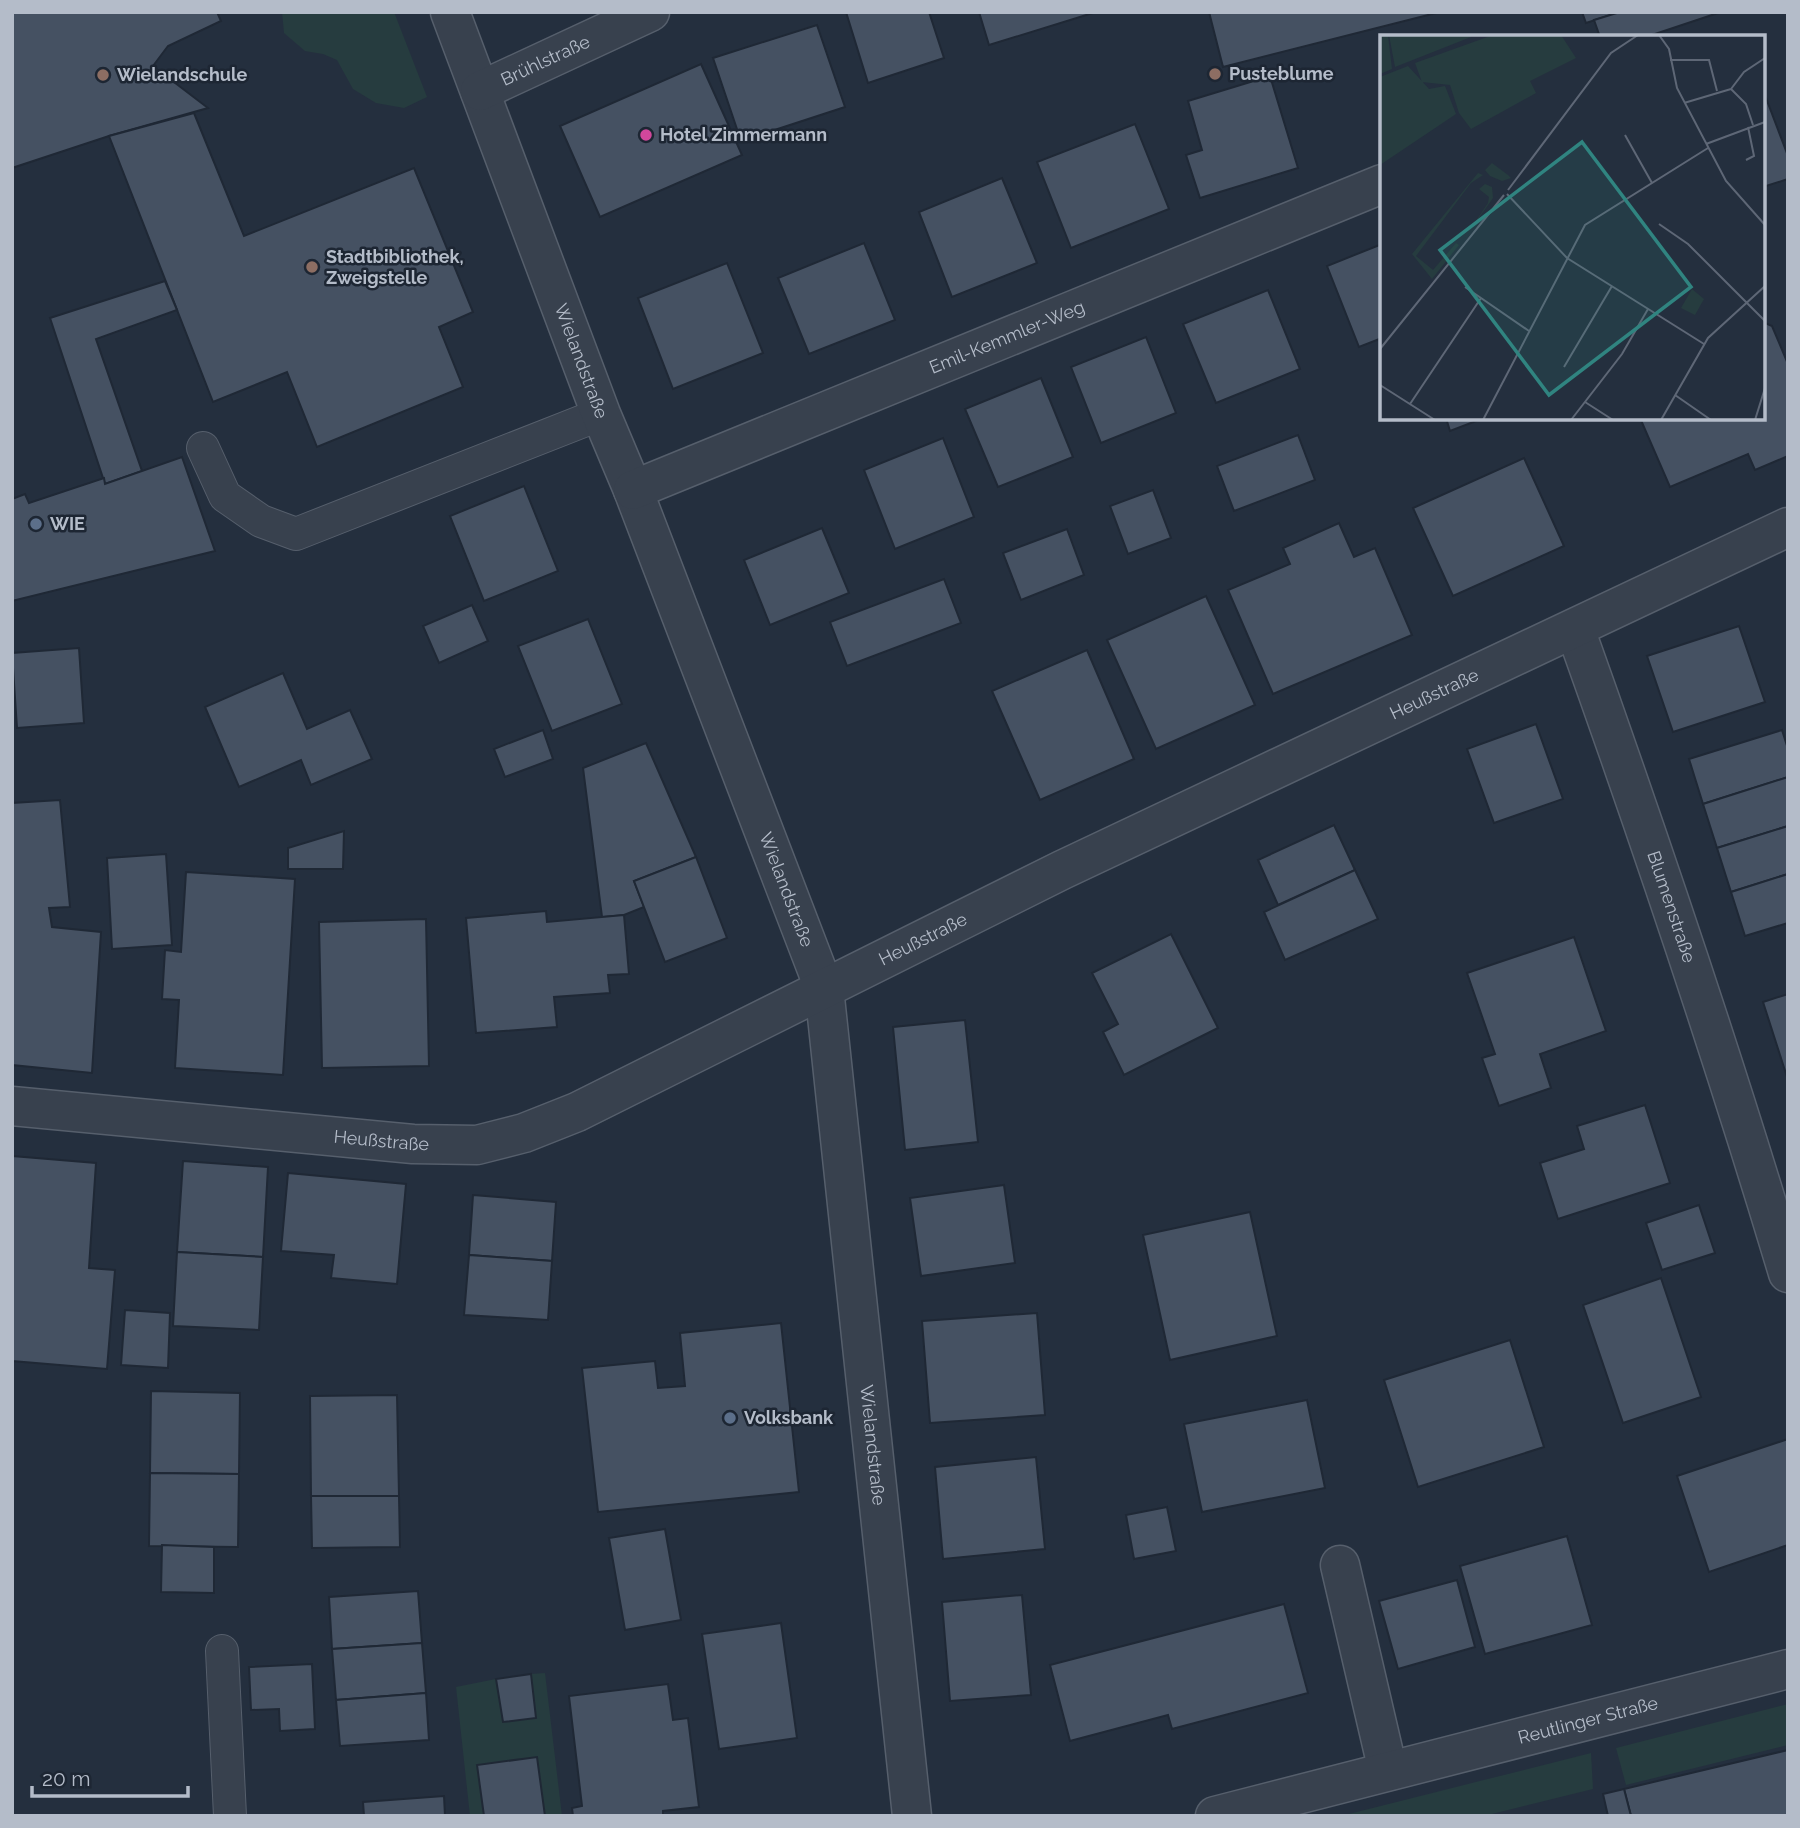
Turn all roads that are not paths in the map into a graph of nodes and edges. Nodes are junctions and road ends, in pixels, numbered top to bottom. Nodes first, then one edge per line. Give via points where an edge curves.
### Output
1 (450, 12) edge
2 (650, 12) edge
3 (480, 91) junction
4 (1380, 185) edge
5 (601, 414) junction
6 (203, 448) dead end
7 (633, 490) junction
8 (1788, 527) edge
9 (1575, 629) junction
10 (824, 988) junction
11 (12, 1106) edge
12 (1775, 1181) edge
13 (1788, 1273) edge
14 (1340, 1565) dead end
15 (222, 1651) dead end
16 (1788, 1669) edge
17 (1388, 1771) junction
18 (230, 1816) edge
19 (912, 1816) edge
20 (1215, 1816) edge

1 - 3 street, Wielandstraße
2 - 3 street, Brühlstraße
3 - 5 street, Wielandstraße
4 - 7 street, Emil-Kemmler-Weg
5 - 6 lane via 296,534 261,521 225,496
5 - 7 street, Wielandstraße
7 - 10 street, Wielandstraße
8 - 9 street, Heußstraße
9 - 10 street, Heußstraße via 1122,841
9 - 12 street, Blumenstraße
10 - 11 street, Heußstraße via 577,1112 477,1145 413,1144
10 - 19 street, Wielandstraße
12 - 13 street, Blumenstraße
14 - 17 street
15 - 18 lane
16 - 17 street, Reutlinger Straße
17 - 20 street, Reutlinger Straße

